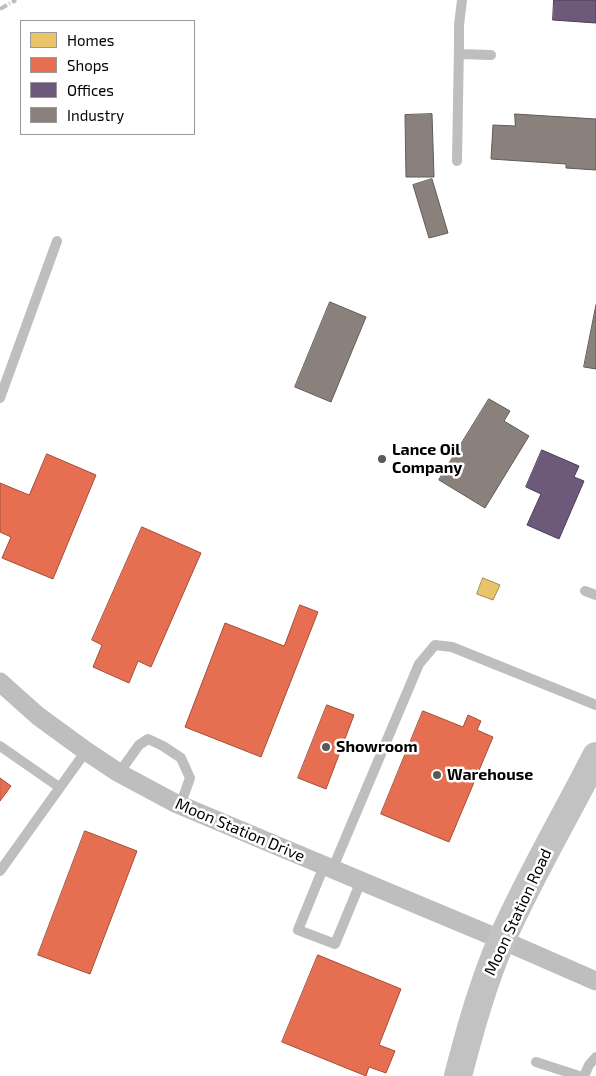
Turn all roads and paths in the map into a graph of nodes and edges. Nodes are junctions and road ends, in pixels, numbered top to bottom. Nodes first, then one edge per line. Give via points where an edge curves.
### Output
1 (462, 0) edge
2 (459, 54) junction
3 (491, 56) dead end
4 (457, 161) dead end
5 (57, 240) dead end
6 (0, 398) edge
7 (586, 591) dead end
8 (596, 595) edge
9 (0, 682) edge
10 (596, 705) edge
11 (0, 746) edge
12 (86, 751) junction
13 (596, 756) edge
14 (119, 773) junction
15 (59, 787) junction
16 (180, 806) junction
17 (328, 868) junction
18 (0, 871) edge
19 (360, 881) junction
20 (502, 940) junction
21 (596, 981) edge
22 (596, 1057) edge
23 (536, 1062) dead end
24 (458, 1076) edge
25 (579, 1076) edge
26 (584, 1076) edge

1 - 2 lane
2 - 3 lane
2 - 4 lane
5 - 6 lane
7 - 8 lane
9 - 12 street, Moon Station Drive via 38,716
10 - 17 lane via 452,647 434,645 419,664
11 - 15 lane
12 - 14 street, Moon Station Drive
12 - 15 lane
13 - 20 street, Moon Station Road via 584,789 527,885
14 - 16 street, Moon Station Drive
14 - 16 lane via 138,745 148,740 163,746 181,758 190,778
15 - 18 lane
16 - 17 street, Moon Station Drive
17 - 19 street, Moon Station Drive
17 - 19 lane via 298,930 335,944
19 - 20 street, Moon Station Drive
20 - 21 street, Moon Station Drive
20 - 24 street, Moon Station Road via 488,974
22 - 26 lane
23 - 25 lane

